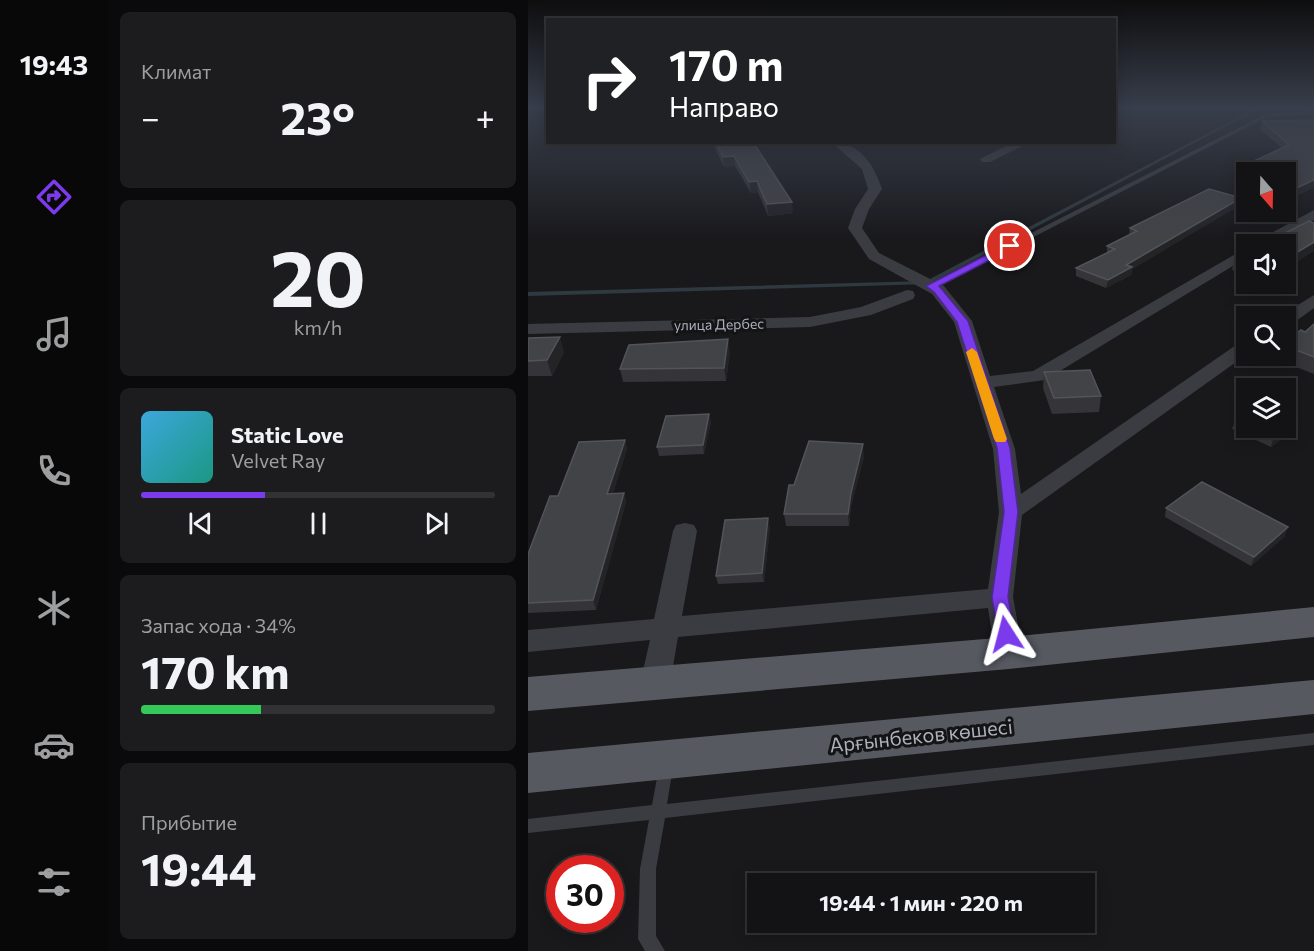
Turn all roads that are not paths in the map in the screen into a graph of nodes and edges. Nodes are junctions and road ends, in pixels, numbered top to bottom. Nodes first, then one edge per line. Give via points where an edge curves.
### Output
1 (849, 151) edge
2 (1003, 151) edge
3 (1196, 151) edge
4 (986, 159) dead end
5 (1314, 214) edge
6 (1278, 234) edge
7 (1236, 258) edge
8 (931, 286) junction
9 (907, 295) dead end
10 (1314, 300) edge
11 (1296, 313) edge
12 (528, 328) edge
13 (1236, 354) edge
14 (981, 383) junction
15 (1011, 512) junction
16 (685, 531) dead end
17 (1000, 597) junction
18 (1314, 622) edge
19 (666, 629) junction
20 (528, 641) edge
21 (1009, 653) junction
22 (655, 684) junction
23 (528, 694) edge
24 (1314, 697) edge
25 (1314, 739) edge
26 (667, 760) junction
27 (528, 773) edge
28 (657, 811) junction
29 (528, 825) edge
30 (656, 951) edge

1 - 8 street via 868,167 875,189 855,228 874,256
2 - 4 street
3 - 8 lane
5 - 6 street
7 - 14 street via 1038,376
8 - 14 street via 963,321
9 - 12 street, улица Дербес via 865,311 810,322
10 - 11 street
13 - 15 street
14 - 15 street via 1004,448
15 - 17 street
16 - 19 street
17 - 19 street
17 - 21 street
18 - 21 main road
19 - 20 street
19 - 22 street
21 - 22 main road
22 - 23 main road
24 - 26 main road, Арғынбеков көшесі
25 - 28 lane
26 - 27 main road, Арғынбеков көшесі
26 - 28 lane
28 - 29 lane
28 - 30 lane via 648,869 647,939

